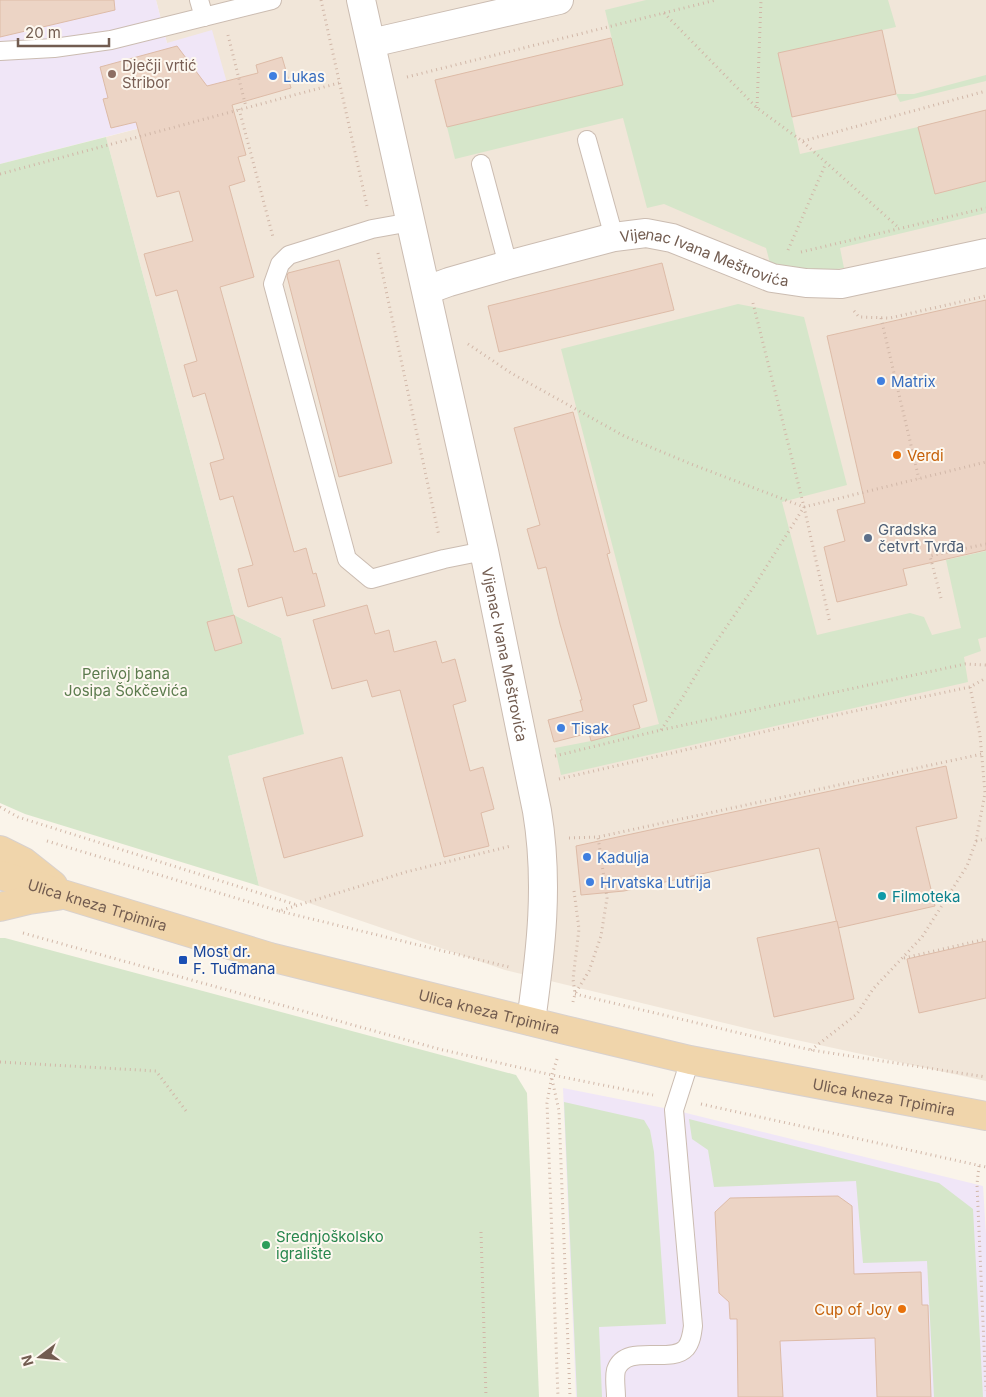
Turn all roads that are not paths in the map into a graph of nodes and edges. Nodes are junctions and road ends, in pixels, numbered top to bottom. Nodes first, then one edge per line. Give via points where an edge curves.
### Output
1 (199, 0) edge
2 (272, 0) edge
3 (361, 0) edge
4 (560, 0) edge
5 (204, 17) junction
6 (383, 40) junction
7 (0, 51) edge
8 (588, 140) dead end
9 (481, 164) dead end
10 (411, 222) junction
11 (614, 236) junction
12 (986, 253) edge
13 (508, 265) junction
14 (427, 290) junction
15 (484, 551) junction
16 (0, 850) edge
17 (0, 875) edge
18 (66, 895) junction
19 (0, 906) edge
20 (531, 1022) junction
21 (690, 1060) junction
22 (986, 1116) edge
23 (616, 1397) edge

1 - 5 lane
2 - 5 lane
3 - 6 street, Vijenac Ivana Meštrovića
4 - 6 street
5 - 7 lane via 111,40
6 - 10 street, Vijenac Ivana Meštrovića
8 - 11 lane
9 - 13 lane
10 - 14 street, Vijenac Ivana Meštrovića
10 - 15 lane via 372,229 289,255 280,264 273,284 347,559 371,579
11 - 12 street, Vijenac Ivana Meštrovića via 646,233 672,238 772,278 806,283 841,284
11 - 13 street, Vijenac Ivana Meštrovića
13 - 14 street, Vijenac Ivana Meštrovića
14 - 15 street, Vijenac Ivana Meštrovića
15 - 20 street, Vijenac Ivana Meštrovića via 542,840 544,896
16 - 18 main road via 24,862
17 - 18 main road, Ulica kneza Trpimira
18 - 19 main road
18 - 20 main road, Ulica kneza Trpimira via 270,957
20 - 21 main road, Ulica kneza Trpimira
21 - 22 main road, Ulica kneza Trpimira
21 - 23 lane via 674,1110 692,1338 678,1354 637,1355 625,1359 616,1369

